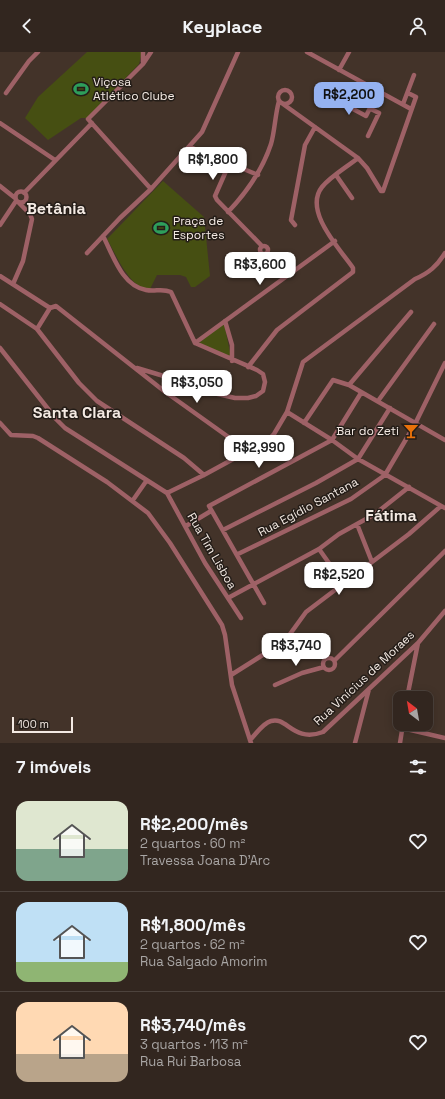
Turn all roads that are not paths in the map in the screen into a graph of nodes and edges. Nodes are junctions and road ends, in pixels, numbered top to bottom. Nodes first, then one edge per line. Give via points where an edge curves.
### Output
1 (38, 52) edge
2 (143, 52) edge
3 (151, 52) edge
4 (238, 52) edge
5 (308, 52) edge
6 (349, 52) edge
7 (143, 64) junction
8 (339, 70) junction
9 (414, 75) dead end
10 (379, 90) junction
11 (6, 93) dead end
12 (408, 93) junction
13 (340, 102) dead end
14 (403, 104) junction
15 (371, 109) junction
16 (411, 109) junction
17 (0, 123) edge
18 (92, 123) junction
19 (315, 127) junction
20 (368, 136) dead end
21 (190, 147) junction
22 (358, 158) junction
23 (55, 160) junction
24 (230, 162) junction
25 (258, 174) junction
26 (336, 175) junction
27 (0, 186) edge
28 (151, 189) junction
29 (24, 192) junction
30 (352, 198) dead end
31 (17, 201) junction
32 (228, 212) junction
33 (0, 225) edge
34 (294, 225) dead end
35 (103, 236) junction
36 (335, 242) junction
37 (262, 246) dead end
38 (87, 253) dead end
39 (445, 253) edge
40 (0, 276) edge
41 (13, 284) junction
42 (0, 304) edge
43 (50, 308) junction
44 (411, 312) dead end
45 (225, 321) junction
46 (434, 324) dead end
47 (37, 329) junction
48 (194, 343) junction
49 (0, 348) edge
50 (232, 361) junction
51 (445, 363) edge
52 (248, 366) junction
53 (137, 368) junction
54 (158, 374) junction
55 (171, 379) junction
56 (154, 383) junction
57 (349, 385) junction
58 (164, 391) junction
59 (361, 393) junction
60 (378, 401) junction
61 (390, 408) junction
62 (287, 412) junction
63 (0, 423) edge
64 (304, 423) junction
65 (415, 424) junction
66 (332, 440) junction
67 (445, 440) edge
68 (248, 451) junction
69 (358, 459) junction
70 (204, 475) junction
71 (385, 475) junction
72 (147, 480) junction
73 (409, 487) junction
74 (167, 493) junction
75 (133, 500) junction
76 (443, 507) edge
77 (211, 511) junction
78 (357, 524) junction
79 (186, 526) junction
80 (223, 530) junction
81 (319, 549) junction
82 (445, 551) edge
83 (238, 554) junction
84 (372, 562) junction
85 (343, 583) junction
86 (253, 584) junction
87 (228, 598) junction
88 (264, 603) dead end
89 (445, 611) edge
90 (241, 618) dead end
91 (418, 643) junction
92 (335, 660) junction
93 (324, 667) junction
94 (231, 675) junction
95 (275, 685) dead end
96 (369, 689) junction
97 (408, 691) edge
98 (401, 731) edge
99 (422, 731) edge
100 (445, 737) edge
101 (251, 741) edge
102 (355, 743) edge
103 (400, 743) edge

1 - 11 street
2 - 7 street
3 - 7 street
4 - 21 street via 202,132
5 - 8 street
6 - 8 street
7 - 18 street via 88,118
8 - 10 street
9 - 12 street
10 - 14 street
10 - 15 street
12 - 14 street
12 - 16 street via 416,97
13 - 15 street via 366,116
14 - 16 street
15 - 20 street via 379,113
16 - 22 street via 385,189 381,191
17 - 23 street
18 - 23 street
18 - 28 street
19 - 22 street
19 - 25 street via 281,102 271,143
19 - 34 street via 305,144 292,220
21 - 24 street
21 - 28 street
22 - 26 street
23 - 29 street
24 - 25 street
24 - 32 street via 216,196
25 - 32 street
26 - 30 street
26 - 36 street via 320,190 317,203 320,221
27 - 31 street
28 - 35 street
29 - 31 street via 18,192
29 - 31 street via 24,202
31 - 33 street
31 - 41 street via 32,219 23,261
32 - 37 street
35 - 38 street
35 - 48 street via 127,280 146,290 171,292
36 - 45 street
36 - 52 street via 353,268 353,272 277,330
39 - 62 street via 438,265 427,274 414,279 303,362
40 - 41 street
41 - 43 street
42 - 47 street
43 - 47 street
43 - 53 street via 58,308
44 - 57 street
45 - 48 street
45 - 50 street via 232,345
46 - 60 street
47 - 70 street via 74,377 97,400 184,458
48 - 50 street
49 - 72 street via 65,428
50 - 52 street
51 - 65 street
52 - 55 street via 263,374 265,378 263,391 248,398 189,391
53 - 54 street
53 - 56 street
54 - 55 street
54 - 56 street
55 - 58 street via 164,383
56 - 58 street
57 - 59 street
57 - 64 street via 333,380
58 - 68 street
59 - 60 street
59 - 66 street
60 - 61 street
61 - 65 street
61 - 69 street
62 - 64 street
62 - 68 street via 274,434
63 - 75 street via 11,435 38,438
64 - 66 street
65 - 67 street
65 - 71 street
66 - 69 street
66 - 77 street via 210,504
68 - 70 street
69 - 71 street
69 - 80 street
70 - 74 street
71 - 73 street
71 - 83 street, Rua Egídio Santana via 351,499
72 - 74 street
72 - 75 street
73 - 76 street
73 - 78 street via 375,514
74 - 79 street, Rua Tim Lisboa
75 - 94 street via 157,525 218,618 225,635
76 - 84 street
77 - 79 street
77 - 80 street
78 - 81 street
78 - 84 street
79 - 87 street, Rua Tim Lisboa via 205,563
80 - 83 street
81 - 85 street
81 - 86 street
82 - 92 street
83 - 86 street
84 - 85 street
85 - 94 street via 306,612 285,641
86 - 87 street
86 - 88 street
87 - 90 street, Rua Tim Lisboa
89 - 91 street, Rua Vinícius de Moraes
91 - 96 street, Rua Vinícius de Moraes
91 - 97 street
92 - 93 street via 325,659
92 - 93 street via 333,669 327,670
93 - 95 street
94 - 101 street via 233,690
96 - 101 street, Rua Vinícius de Moraes via 323,732 315,736 304,736 278,720 272,720 265,724
96 - 102 street
98 - 103 street
99 - 100 street

